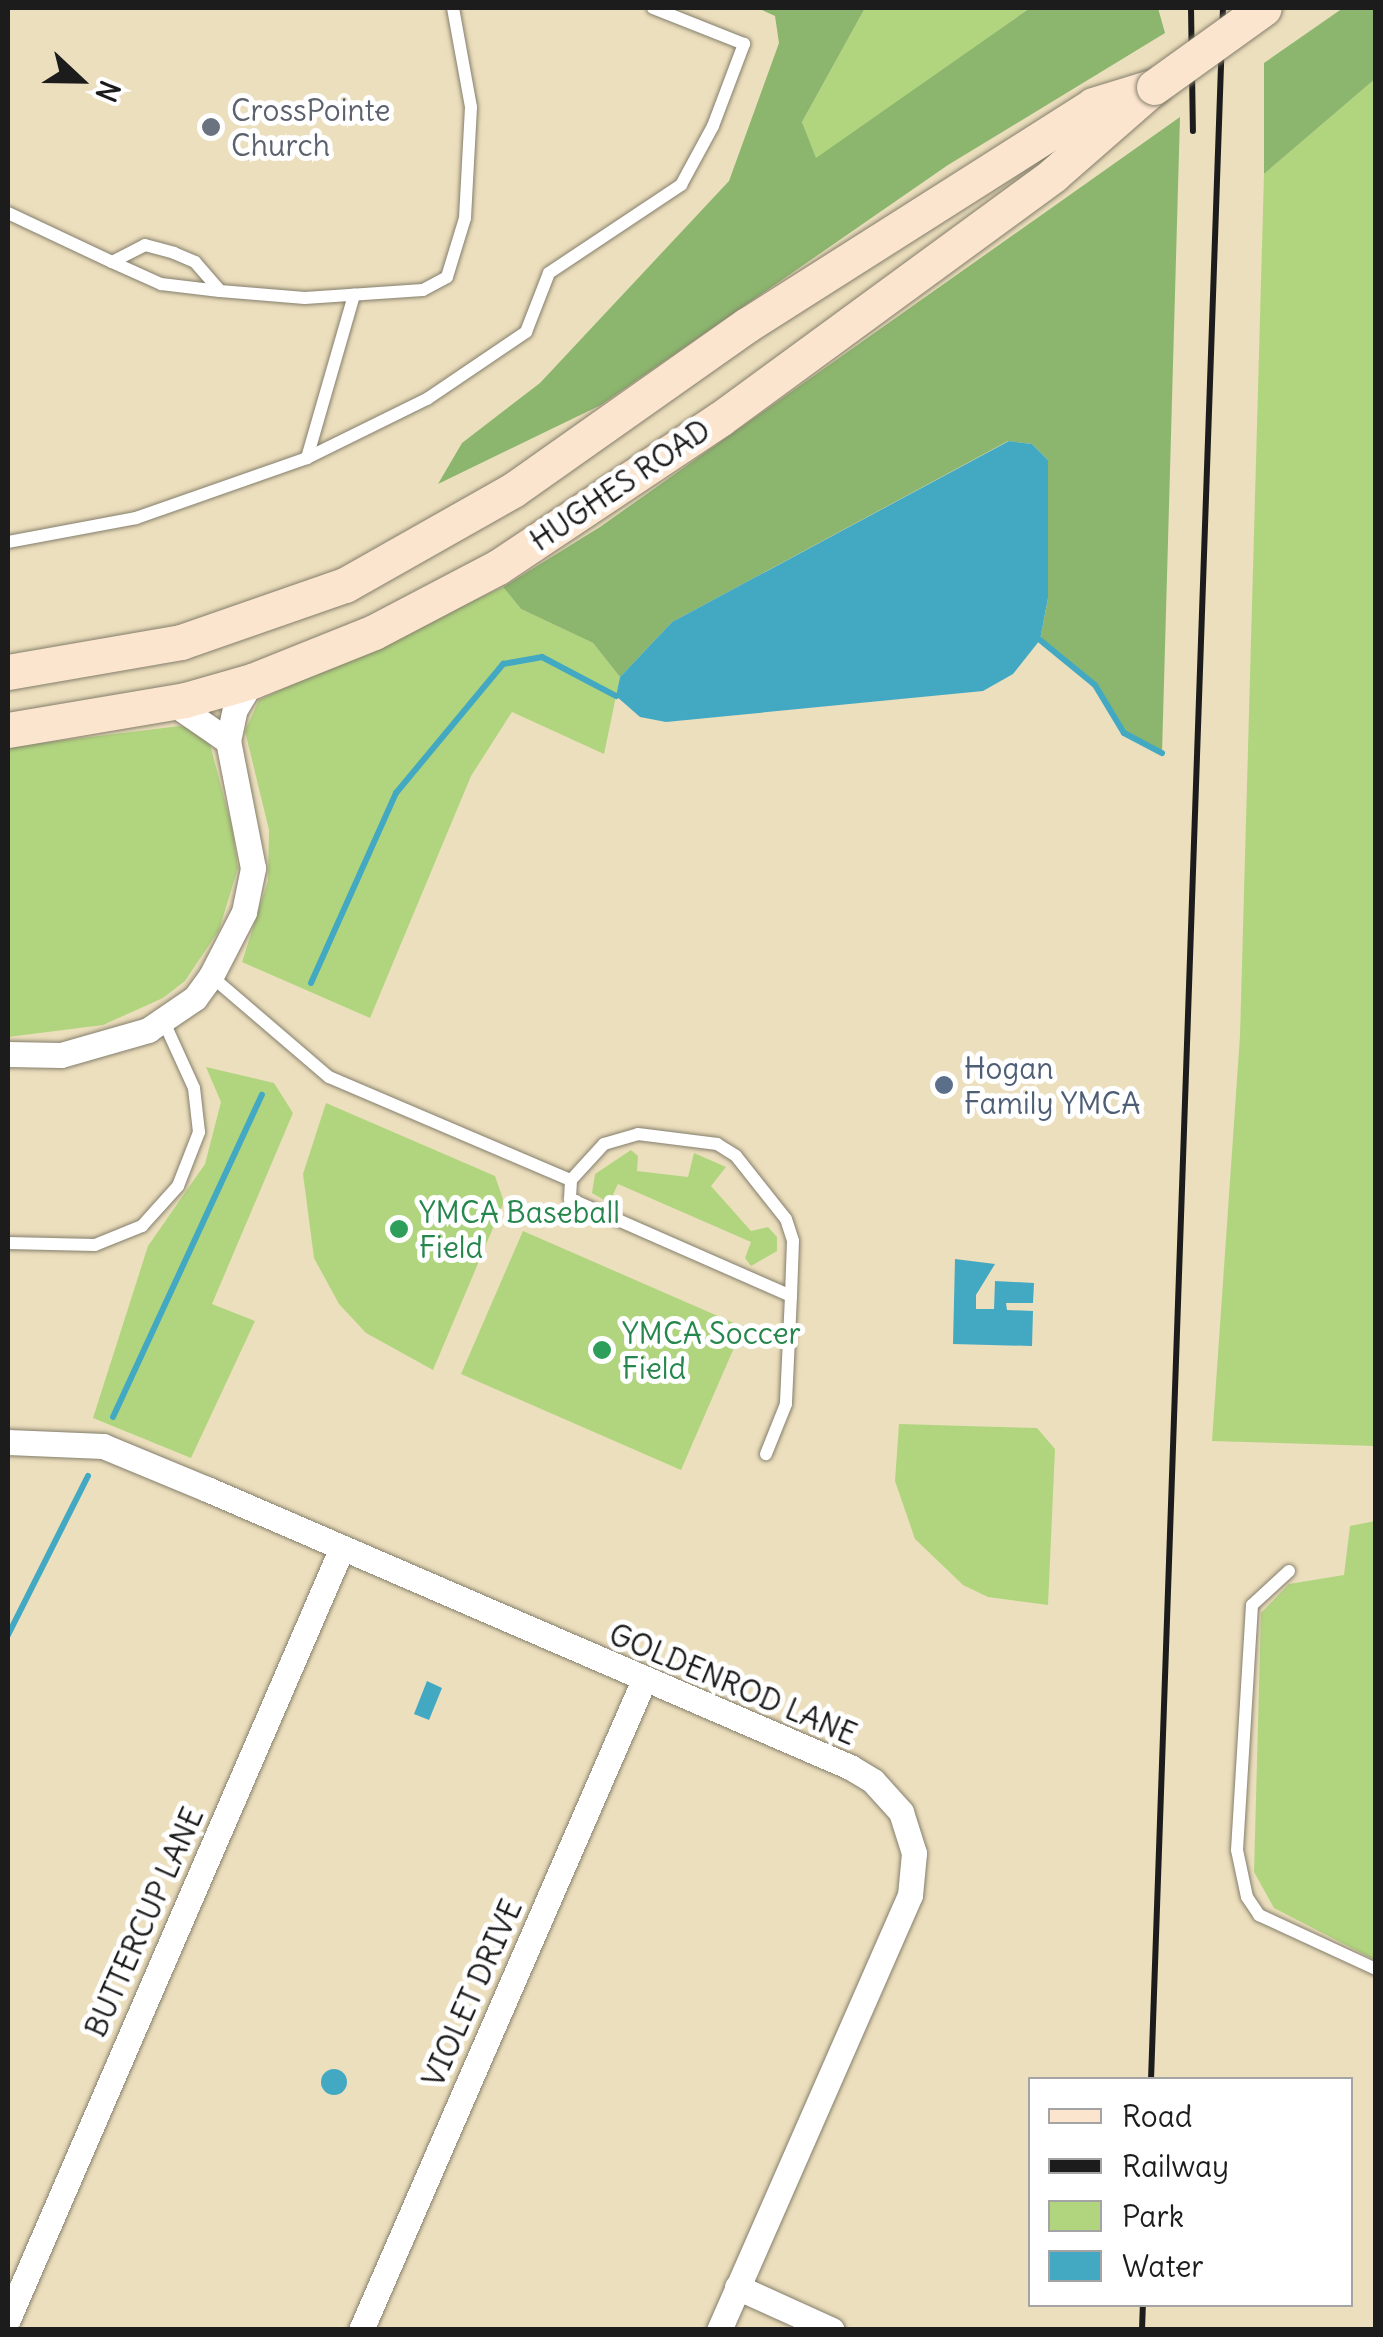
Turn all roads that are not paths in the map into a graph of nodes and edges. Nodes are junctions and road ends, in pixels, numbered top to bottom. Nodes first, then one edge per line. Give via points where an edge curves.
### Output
1 (455, 8) edge
2 (653, 8) edge
3 (1264, 8) edge
4 (1154, 86) junction
5 (8, 214) edge
6 (112, 262) junction
7 (220, 291) junction
8 (354, 295) junction
9 (307, 458) junction
10 (8, 542) edge
11 (8, 672) edge
12 (252, 681) junction
13 (173, 703) junction
14 (8, 730) edge
15 (228, 741) junction
16 (211, 976) junction
17 (163, 1020) junction
18 (8, 1054) edge
19 (570, 1180) junction
20 (8, 1243) edge
21 (791, 1296) junction
22 (8, 1442) edge
23 (766, 1454) dead end
24 (341, 1550) junction
25 (1289, 1570) dead end
26 (643, 1682) junction
27 (1376, 1969) edge
28 (738, 2287) junction
29 (8, 2320) edge
30 (361, 2330) edge
31 (719, 2330) edge
32 (832, 2330) edge

1 - 8 lane via 470,107 458,256 447,277 423,290
2 - 9 lane via 744,44 713,126 681,185 548,274 526,332 427,399
3 - 4 main road, HUGHES ROAD, bridge
4 - 11 main road, HUGHES ROAD via 1093,105 748,325 513,490 344,585 182,642
4 - 12 main road, HUGHES ROAD via 1052,176 720,419 498,567 374,632
5 - 6 lane
6 - 7 lane via 160,284
6 - 7 lane via 146,246 160,249 195,262
7 - 8 lane
8 - 9 lane
9 - 10 lane via 136,518
12 - 13 main road, HUGHES ROAD
12 - 15 street via 235,709
13 - 14 main road, HUGHES ROAD
13 - 15 street
15 - 16 street via 253,868 244,912
16 - 17 street via 195,998
16 - 19 lane via 329,1078
17 - 18 street via 62,1056
17 - 20 lane via 194,1088 199,1132 178,1186 142,1226 95,1245
19 - 21 lane via 570,1200
19 - 21 lane via 604,1144 638,1134 717,1144 736,1156 786,1219 793,1242
21 - 23 lane via 786,1404
22 - 24 street, GOLDENROD LANE via 103,1446
24 - 26 street, GOLDENROD LANE
24 - 29 street, BUTTERCUP LANE
25 - 27 lane via 1252,1605 1236,1850 1247,1897 1259,1915
26 - 28 street, GOLDENROD LANE via 873,1780 901,1812 914,1853 910,1895
26 - 30 street, VIOLET DRIVE
28 - 31 street, GOLDENROD LANE
28 - 32 street

